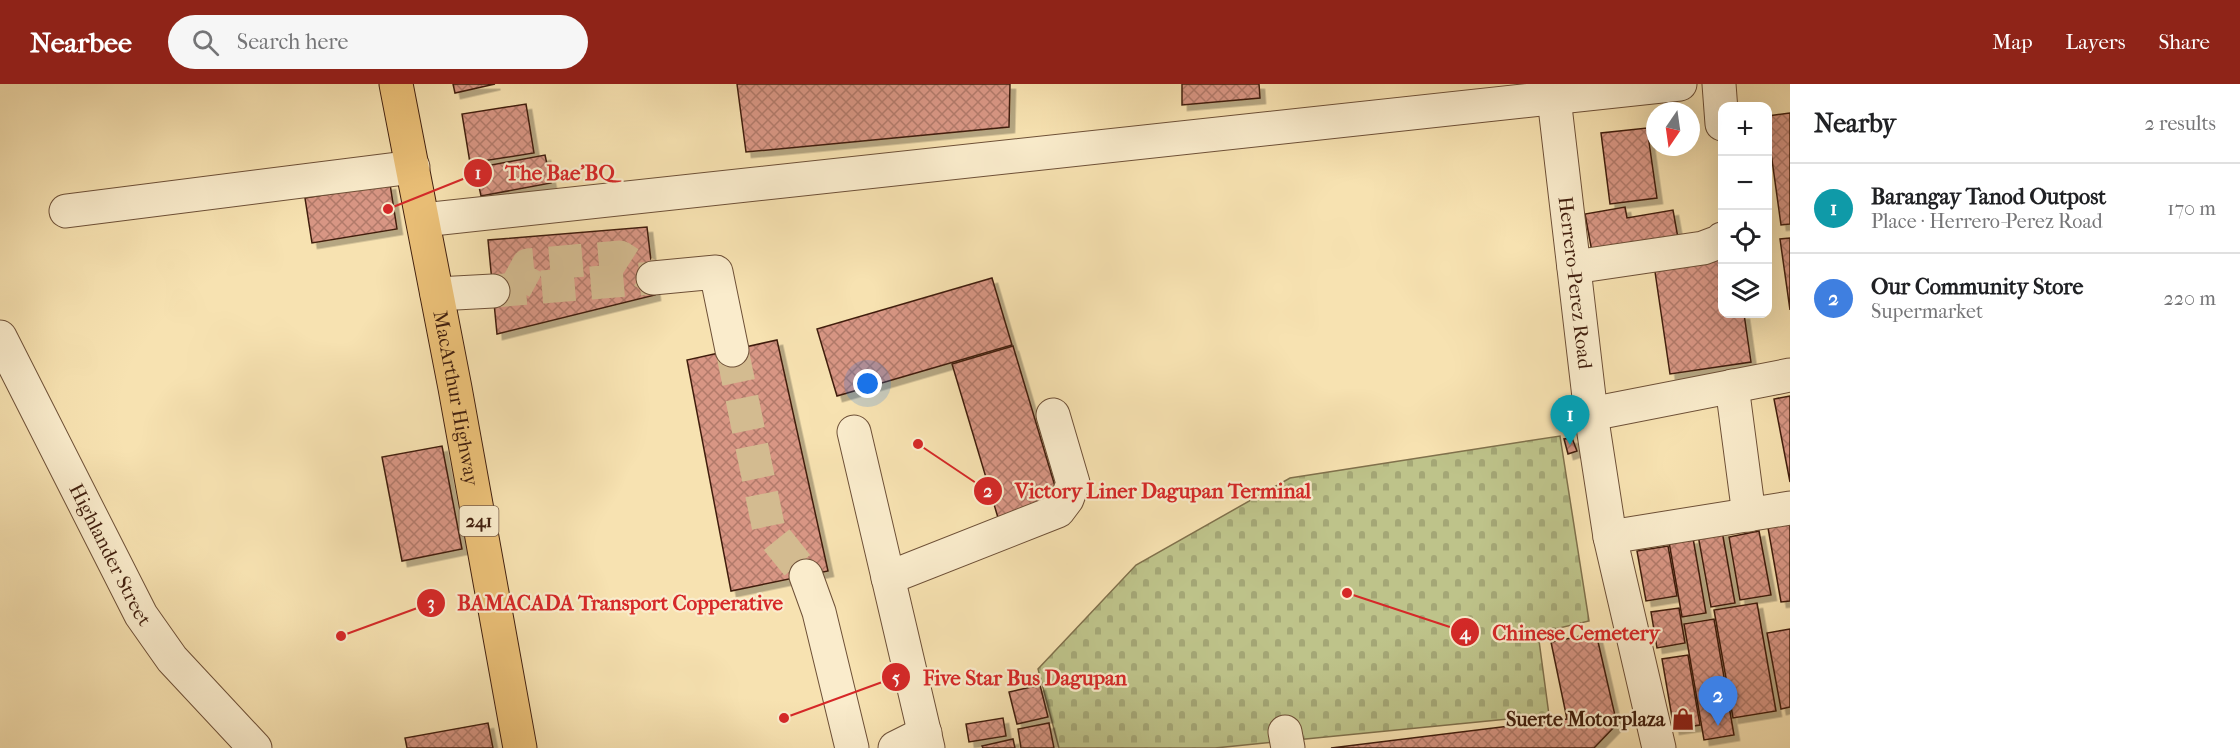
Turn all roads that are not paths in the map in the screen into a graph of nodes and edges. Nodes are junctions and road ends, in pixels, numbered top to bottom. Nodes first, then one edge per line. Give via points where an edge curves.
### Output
1 (396, 84) edge
2 (1680, 84) edge
3 (1719, 84) edge
4 (1546, 94) edge
5 (1720, 102) edge
6 (413, 167) junction
7 (66, 211) dead end
8 (423, 220) junction
9 (1718, 243) edge
10 (1574, 267) junction
11 (653, 278) dead end
12 (493, 291) tunnel mouth
13 (437, 294) junction
14 (0, 338) edge
15 (732, 350) tunnel mouth
16 (1790, 375) edge
17 (1732, 386) junction
18 (1591, 414) junction
19 (1053, 415) dead end
20 (854, 432) dead end
21 (1790, 508) edge
22 (1749, 514) junction
23 (1610, 537) junction
24 (806, 576) tunnel mouth
25 (888, 578) junction
26 (926, 740) edge
27 (255, 748) edge
28 (520, 748) edge
29 (852, 748) edge
30 (895, 748) edge
31 (1659, 748) edge

1 - 6 main road, MacArthur Highway / 241
2 - 4 street
3 - 5 street
4 - 8 street
4 - 10 street, Herrero-Perez Road
6 - 7 street
6 - 8 main road, MacArthur Highway / 241
8 - 13 main road, MacArthur Highway / 241
9 - 10 street
10 - 18 street, Herrero-Perez Road
11 - 15 street via 716,272
12 - 13 street
13 - 28 main road, MacArthur Highway / 241
14 - 27 street, Highlander Street via 141,615 172,659
16 - 17 street
17 - 18 street
17 - 22 street
18 - 23 street, Herrero-Perez Road
19 - 25 street via 1073,483 1058,511
20 - 25 street
21 - 22 street
22 - 23 street
23 - 31 street, Herrero-Perez Road
24 - 29 street via 819,612
25 - 26 street
26 - 30 street

